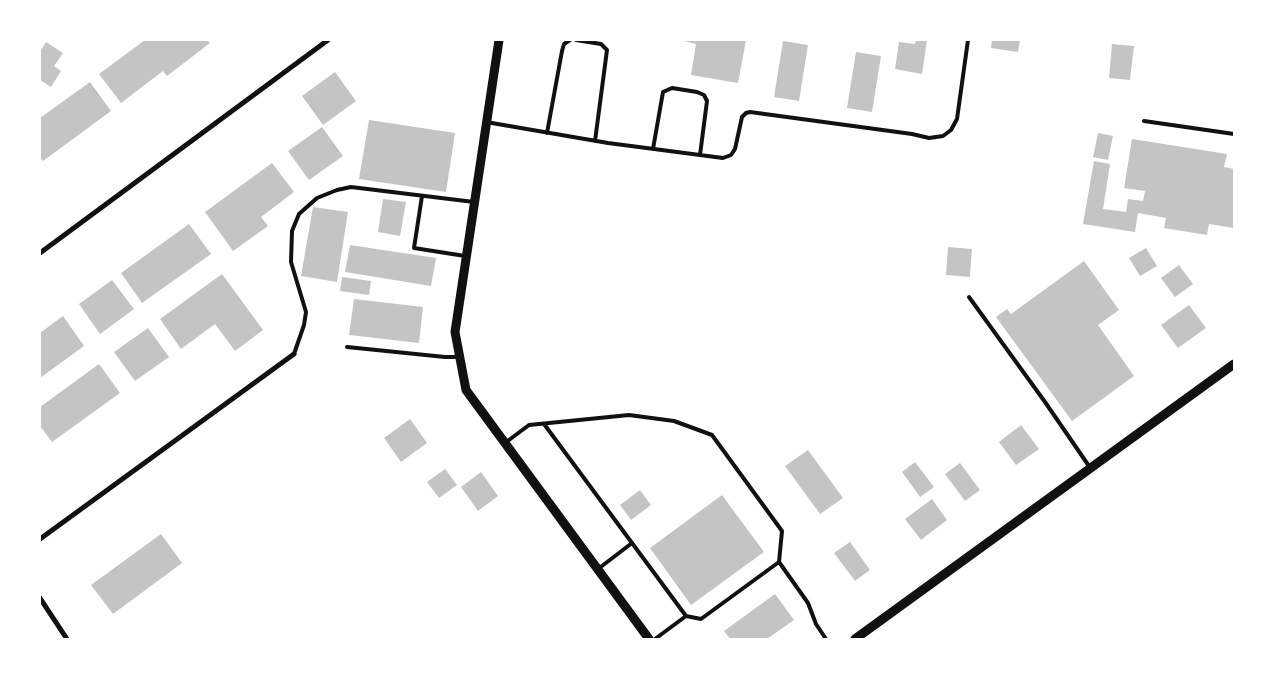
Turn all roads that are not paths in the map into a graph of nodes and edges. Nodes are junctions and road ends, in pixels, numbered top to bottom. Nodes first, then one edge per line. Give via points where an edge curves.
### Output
1 (328, 40) edge
2 (499, 40) edge
3 (570, 40) edge
4 (576, 40) edge
5 (968, 40) edge
6 (1144, 121) dead end
7 (486, 122) junction
8 (547, 133) junction
9 (1234, 134) edge
10 (595, 141) junction
11 (653, 149) junction
12 (700, 155) junction
13 (422, 196) junction
14 (475, 202) junction
15 (40, 253) edge
16 (467, 256) junction
17 (969, 297) dead end
18 (347, 347) dead end
19 (294, 354) joint
20 (460, 357) junction
21 (1234, 364) edge
22 (544, 424) junction
23 (505, 442) junction
24 (1091, 468) junction
25 (40, 539) edge
26 (632, 543) junction
27 (779, 562) junction
28 (598, 568) junction
29 (40, 598) edge
30 (686, 616) junction
31 (67, 639) edge
32 (649, 639) edge
33 (656, 639) edge
34 (826, 639) edge
35 (856, 639) edge

1 - 15 street
2 - 7 street
3 - 8 lane via 562,50
4 - 10 lane via 601,44 607,50
5 - 12 lane via 957,119 943,136 929,138 752,112 742,117 737,146 731,155 723,158
6 - 9 lane
7 - 8 lane
7 - 14 street
8 - 10 lane
10 - 11 lane
11 - 12 lane
11 - 12 lane via 663,92 672,88 697,92 707,101
13 - 14 lane
13 - 16 lane via 414,248
13 - 19 lane via 351,187 317,198 299,214 292,231 291,262 306,312
14 - 16 street
16 - 20 street via 455,332
17 - 24 lane
18 - 20 lane
19 - 25 street
20 - 23 street via 466,390
21 - 24 street
22 - 23 lane via 529,425
22 - 26 lane
22 - 27 lane via 628,415 674,421 712,435 782,532
23 - 28 street
24 - 35 street
26 - 28 lane
26 - 30 lane
27 - 30 lane via 701,619
27 - 34 lane via 808,602
28 - 32 street
29 - 31 street
30 - 33 lane

